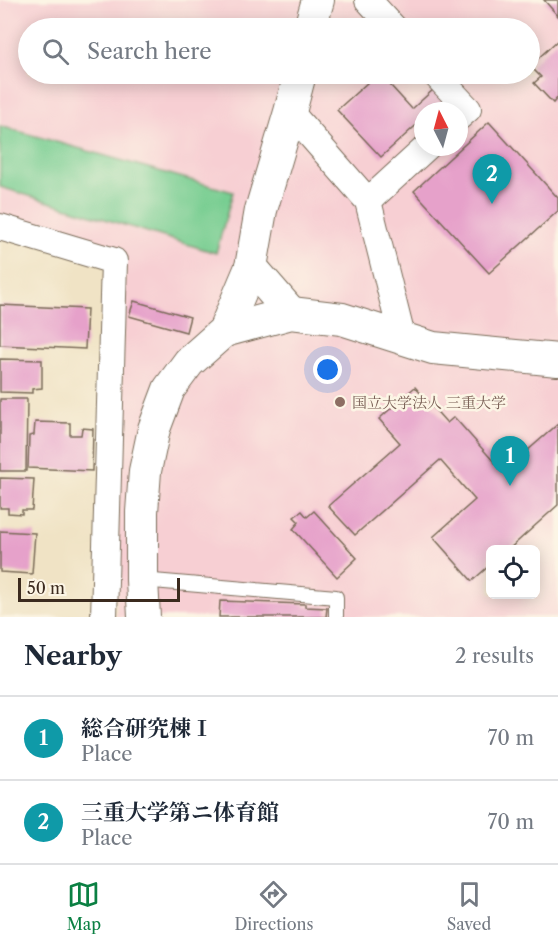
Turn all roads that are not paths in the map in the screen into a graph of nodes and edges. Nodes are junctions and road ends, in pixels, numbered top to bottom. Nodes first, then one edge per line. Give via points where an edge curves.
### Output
1 (318, 0) edge
2 (368, 0) edge
3 (313, 18) edge
4 (385, 18) edge
5 (297, 84) edge
6 (444, 84) edge
7 (461, 102) edge
8 (290, 112) junction
9 (417, 156) edge
10 (368, 201) junction
11 (0, 227) edge
12 (251, 267) junction
13 (291, 313) junction
14 (224, 331) junction
15 (402, 337) junction
16 (558, 360) edge
17 (142, 580) junction
18 (104, 617) edge
19 (144, 617) edge
20 (336, 617) edge

1 - 3 street
2 - 4 street
5 - 8 street
6 - 7 street
8 - 10 street
8 - 12 street via 261,210
9 - 10 street
10 - 15 street
11 - 18 street via 114,261
12 - 13 street
12 - 14 street
13 - 14 street
13 - 15 street via 342,319
14 - 17 street via 189,362 169,389 154,429 142,512
15 - 16 street via 433,348
17 - 19 street
17 - 20 lane via 336,597

